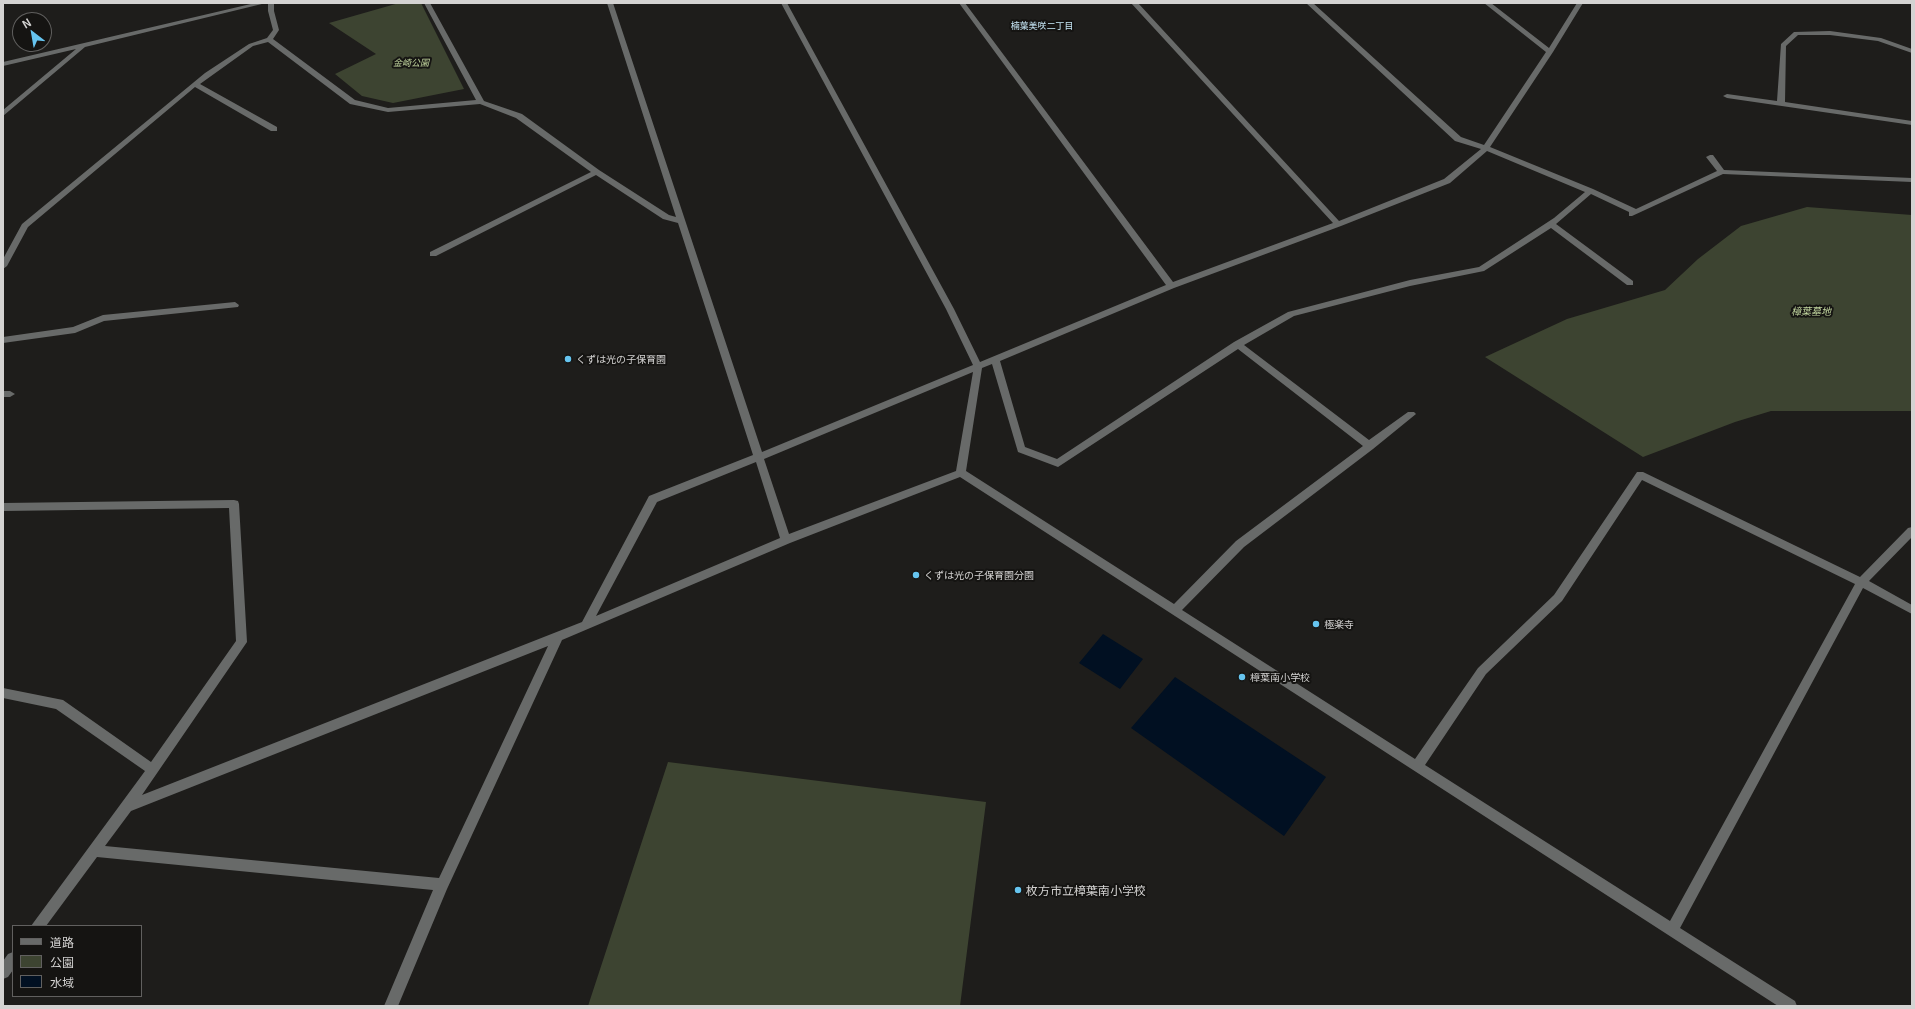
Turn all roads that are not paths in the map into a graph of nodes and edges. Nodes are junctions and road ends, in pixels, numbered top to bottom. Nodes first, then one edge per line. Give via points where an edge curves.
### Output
1 (263, 3) edge
2 (271, 3) edge
3 (426, 3) edge
4 (610, 3) edge
5 (784, 3) edge
6 (962, 3) edge
7 (1134, 3) edge
8 (1309, 3) edge
9 (1486, 3) edge
10 (1580, 3) edge
11 (269, 39) junction
12 (84, 45) junction
13 (1912, 50) edge
14 (1550, 52) junction
15 (3, 64) edge
16 (195, 84) junction
17 (1727, 96) dead end
18 (481, 102) junction
19 (1781, 103) junction
20 (3, 114) edge
21 (1912, 123) edge
22 (274, 129) dead end
23 (1486, 148) junction
24 (1710, 157) dead end
25 (596, 172) junction
26 (1722, 172) junction
27 (1912, 180) edge
28 (1590, 191) junction
29 (681, 221) junction
30 (1338, 224) junction
31 (1551, 224) junction
32 (433, 254) dead end
33 (3, 266) edge
34 (1630, 283) dead end
35 (1172, 286) junction
36 (235, 305) dead end
37 (3, 340) edge
38 (1237, 344) junction
39 (995, 359) junction
40 (978, 366) junction
41 (1411, 414) dead end
42 (1370, 446) junction
43 (759, 458) junction
44 (961, 473) junction
45 (3, 507) edge
46 (1912, 531) edge
47 (786, 540) junction
48 (1861, 582) junction
49 (1175, 610) junction
50 (1912, 610) edge
51 (586, 625) junction
52 (558, 637) junction
53 (3, 692) edge
54 (1417, 766) junction
55 (153, 770) junction
56 (127, 807) junction
57 (94, 852) junction
58 (442, 884) junction
59 (39, 925) edge
60 (1672, 930) junction
61 (12, 960) edge
62 (3, 972) edge
63 (391, 1006) edge
64 (1790, 1006) edge

1 - 12 street
2 - 11 street via 276,30
3 - 18 street
4 - 29 street
5 - 40 street via 950,309
6 - 35 street
7 - 30 street
8 - 23 street via 1458,139
9 - 14 street
10 - 14 street
11 - 16 street via 251,45
11 - 18 street via 353,102 388,110
12 - 15 street
12 - 20 street
13 - 19 street via 1879,39 1830,32 1796,33 1783,45
14 - 23 street
16 - 22 street
16 - 33 street via 25,226
17 - 19 street
18 - 25 street via 519,116
19 - 21 street
23 - 28 street
23 - 30 street via 1447,180
24 - 26 street
25 - 29 street via 666,217
25 - 32 street
26 - 27 street
26 - 28 street via 1633,213
28 - 31 street
29 - 43 street
30 - 35 street
31 - 34 street
31 - 38 street via 1481,269 1410,283 1291,314
35 - 39 street
36 - 37 street via 103,318 75,330
38 - 39 street via 1058,463 1021,449
38 - 42 street
39 - 40 street
40 - 43 street
40 - 44 street
41 - 42 street
42 - 49 street via 1240,544
43 - 47 street
43 - 51 street via 653,499
44 - 47 street
44 - 49 street
45 - 55 street via 234,504 242,642
46 - 48 street
47 - 51 street
48 - 50 street
48 - 54 street via 1640,474 1558,598 1482,671
48 - 60 street
49 - 54 street
51 - 52 street
52 - 56 street
52 - 58 street
53 - 55 street via 59,704
54 - 60 street
55 - 56 street
56 - 57 street
57 - 58 street
57 - 59 street
58 - 63 street
60 - 64 street
61 - 62 street

